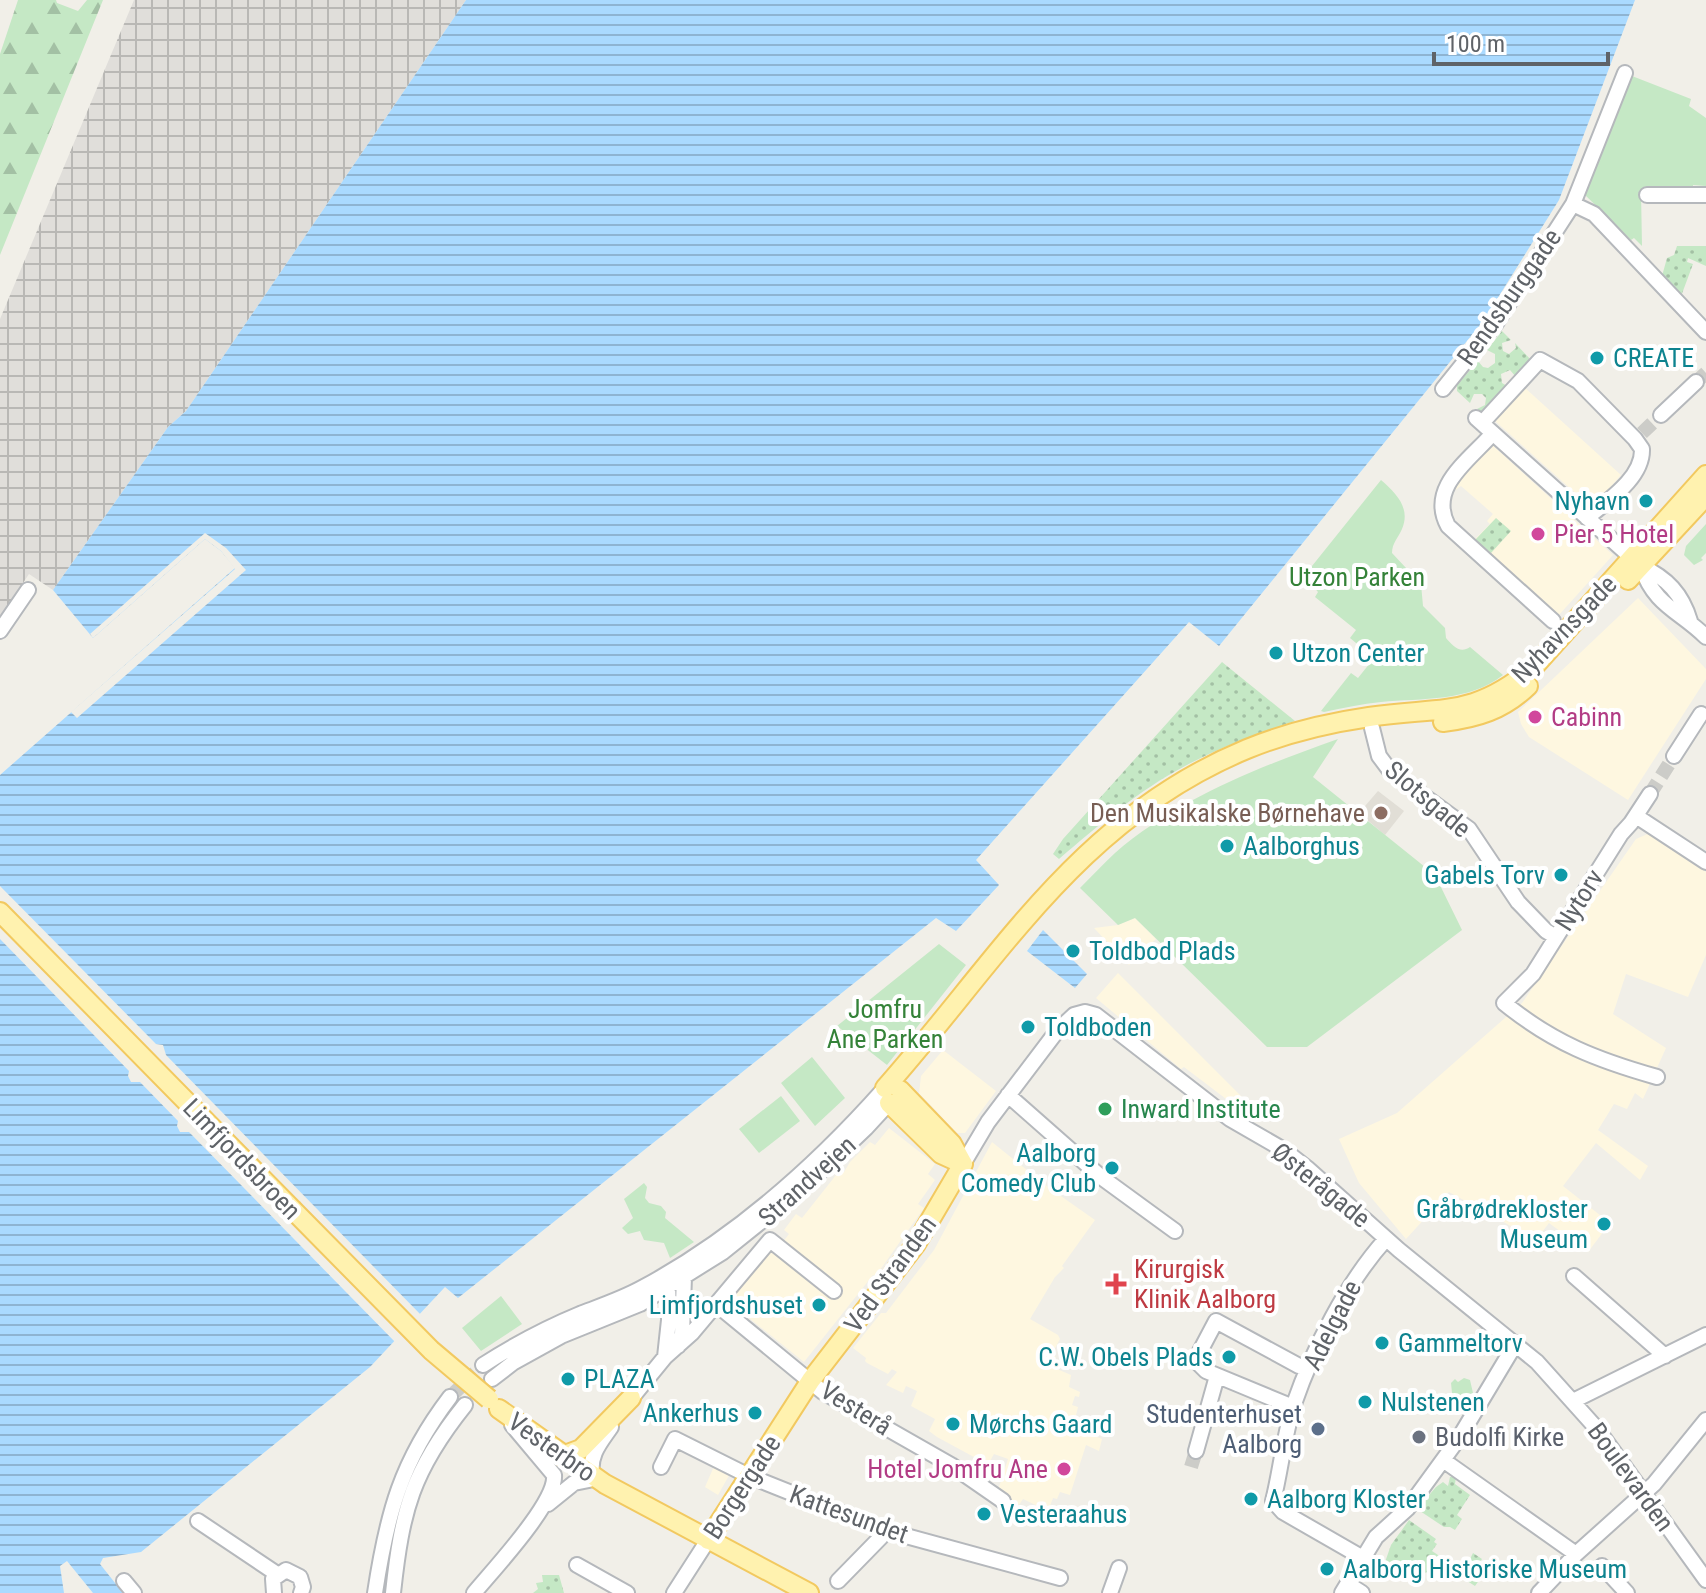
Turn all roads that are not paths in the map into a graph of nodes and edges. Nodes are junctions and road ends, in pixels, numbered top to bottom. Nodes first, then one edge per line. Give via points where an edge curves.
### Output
1 (1625, 73) dead end
2 (1647, 195) dead end
3 (1706, 195) edge
4 (1573, 204) junction
5 (1706, 332) edge
6 (1696, 382) tunnel mouth
7 (1443, 389) dead end
8 (1661, 415) tunnel mouth
9 (1483, 425) junction
10 (1706, 475) edge
11 (1706, 496) edge
12 (1587, 518) junction
13 (1636, 562) junction
14 (28, 590) dead end
15 (1679, 608) junction
16 (1553, 621) dead end
17 (1691, 621) junction
18 (0, 631) edge
19 (1706, 637) edge
20 (1701, 714) dead end
21 (1338, 728) junction
22 (1372, 728) junction
23 (1674, 756) tunnel mouth
24 (1650, 794) tunnel mouth
25 (1636, 816) junction
26 (1706, 862) edge
27 (0, 912) edge
28 (1556, 937) junction
29 (1080, 1013) joint
30 (1657, 1077) dead end
31 (891, 1094) junction
32 (1008, 1095) junction
33 (963, 1164) junction
34 (1175, 1231) dead end
35 (1386, 1239) junction
36 (1574, 1276) dead end
37 (684, 1277) junction
38 (667, 1281) junction
39 (834, 1291) dead end
40 (716, 1304) junction
41 (1706, 1335) edge
42 (1516, 1343) junction
43 (678, 1346) junction
44 (1665, 1356) junction
45 (665, 1357) junction
46 (483, 1365) tunnel mouth
47 (1309, 1367) junction
48 (1217, 1376) junction
49 (492, 1379) tunnel mouth
50 (811, 1380) junction
51 (450, 1397) tunnel mouth
52 (631, 1398) junction
53 (1573, 1401) junction
54 (494, 1404) junction
55 (465, 1405) tunnel mouth
56 (1293, 1407) junction
57 (1706, 1420) edge
58 (1196, 1451) tunnel mouth
59 (562, 1456) junction
60 (1443, 1460) junction
61 (661, 1467) dead end
62 (749, 1476) junction
63 (595, 1480) junction
64 (1644, 1493) junction
65 (1003, 1501) dead end
66 (544, 1506) junction
67 (198, 1521) dead end
68 (884, 1530) junction
69 (708, 1540) junction
70 (1576, 1554) junction
71 (1363, 1558) junction
72 (577, 1565) dead end
73 (1602, 1566) dead end
74 (1119, 1568) dead end
75 (277, 1574) junction
76 (1060, 1578) dead end
77 (1706, 1580) edge
78 (838, 1581) dead end
79 (394, 1586) edge
80 (1345, 1588) edge
81 (305, 1591) edge
82 (274, 1593) edge
83 (375, 1593) edge
84 (402, 1593) edge
85 (474, 1593) edge
86 (627, 1593) edge
87 (674, 1593) edge
88 (809, 1593) edge
89 (1110, 1593) edge
90 (1362, 1593) edge
91 (1539, 1593) edge
92 (1627, 1593) edge

1 - 4 street, Rendsburggade
2 - 3 street
4 - 5 street, Rendsburggade via 1594,214
4 - 7 street, Rendsburggade via 1496,323
6 - 8 street
9 - 12 street
9 - 12 street via 1540,360 1578,381 1638,436 1642,449 1639,466
9 - 16 street via 1440,504 1448,526
10 - 13 main road, Nyhavnsgade
11 - 13 main road, Nyhavnsgade
12 - 13 street
13 - 15 street via 1647,586
13 - 21 main road, Nyhavnsgade via 1533,668 1501,692 1456,709 1371,716
13 - 22 main road, Nyhavnsgade via 1540,675 1494,711 1473,718
14 - 18 street
15 - 17 street
15 - 17 street
17 - 19 street
20 - 23 street
21 - 22 main road, Nyhavnsgade
21 - 31 main road, Strandvejen via 1254,758 1183,793 1127,832 1051,896
22 - 28 street, Slotsgade via 1379,756 1391,772 1469,829 1518,902
24 - 25 street, Nytorv
25 - 26 street
25 - 28 street, Nytorv
27 - 54 main road, Limfjordsbroen, bridge via 421,1340
28 - 30 street, Nytorv via 1533,974 1504,1003 1546,1035 1610,1064
29 - 32 street, Ved Stranden via 1057,1031
29 - 35 street, Østerågade via 1096,1015 1230,1119 1284,1150
31 - 33 main road via 952,1144
31 - 37 street, Strandvejen via 866,1128 771,1215
31 - 38 street, Strandvejen via 765,1205
32 - 33 street, Ved Stranden
32 - 34 street via 1101,1177
33 - 50 main road, Ved Stranden via 916,1244
35 - 42 street, Østerågade
35 - 47 street, Adelgade via 1363,1267
36 - 44 street
37 - 38 street, Strandvejen
37 - 43 street
38 - 45 street
38 - 46 street, Strandvejen via 529,1338
38 - 49 street, Strandvejen via 640,1304 561,1336
39 - 40 street, Ved Stranden via 770,1240
40 - 43 street
40 - 50 street, Vesterå
41 - 44 street
42 - 53 street, Boulevarden
42 - 60 street
43 - 45 street
44 - 53 street
45 - 52 street
47 - 48 street via 1216,1321 1197,1357
47 - 56 street, Adelgade
48 - 56 street
48 - 58 street
50 - 62 main road, Borgergade
50 - 65 street, Vesterå
51 - 83 street via 400,1480
52 - 59 main road via 581,1449
52 - 63 street via 594,1452
53 - 64 street, Boulevarden
54 - 59 main road, Vesterbro
54 - 63 main road, Vesterbro via 559,1461
54 - 66 street via 554,1475
55 - 79 street via 430,1451 412,1489
56 - 71 street, Adelgade via 1273,1501
57 - 64 street
59 - 63 main road, Vesterbro
60 - 70 street
60 - 71 street
61 - 62 street, Kattesundet via 675,1439
62 - 68 street, Kattesundet
62 - 69 main road, Borgergade
63 - 66 street via 574,1483
63 - 69 main road, Vesterbro
64 - 70 street
64 - 77 street, Boulevarden
66 - 85 street
67 - 75 street
68 - 76 street, Kattesundet
68 - 78 street
69 - 87 street, Borgergade
69 - 88 main road, Vesterbro
70 - 91 street
71 - 80 street
72 - 86 street
73 - 92 street
74 - 89 street
75 - 81 street via 296,1573
75 - 82 street
79 - 84 street
80 - 90 street

